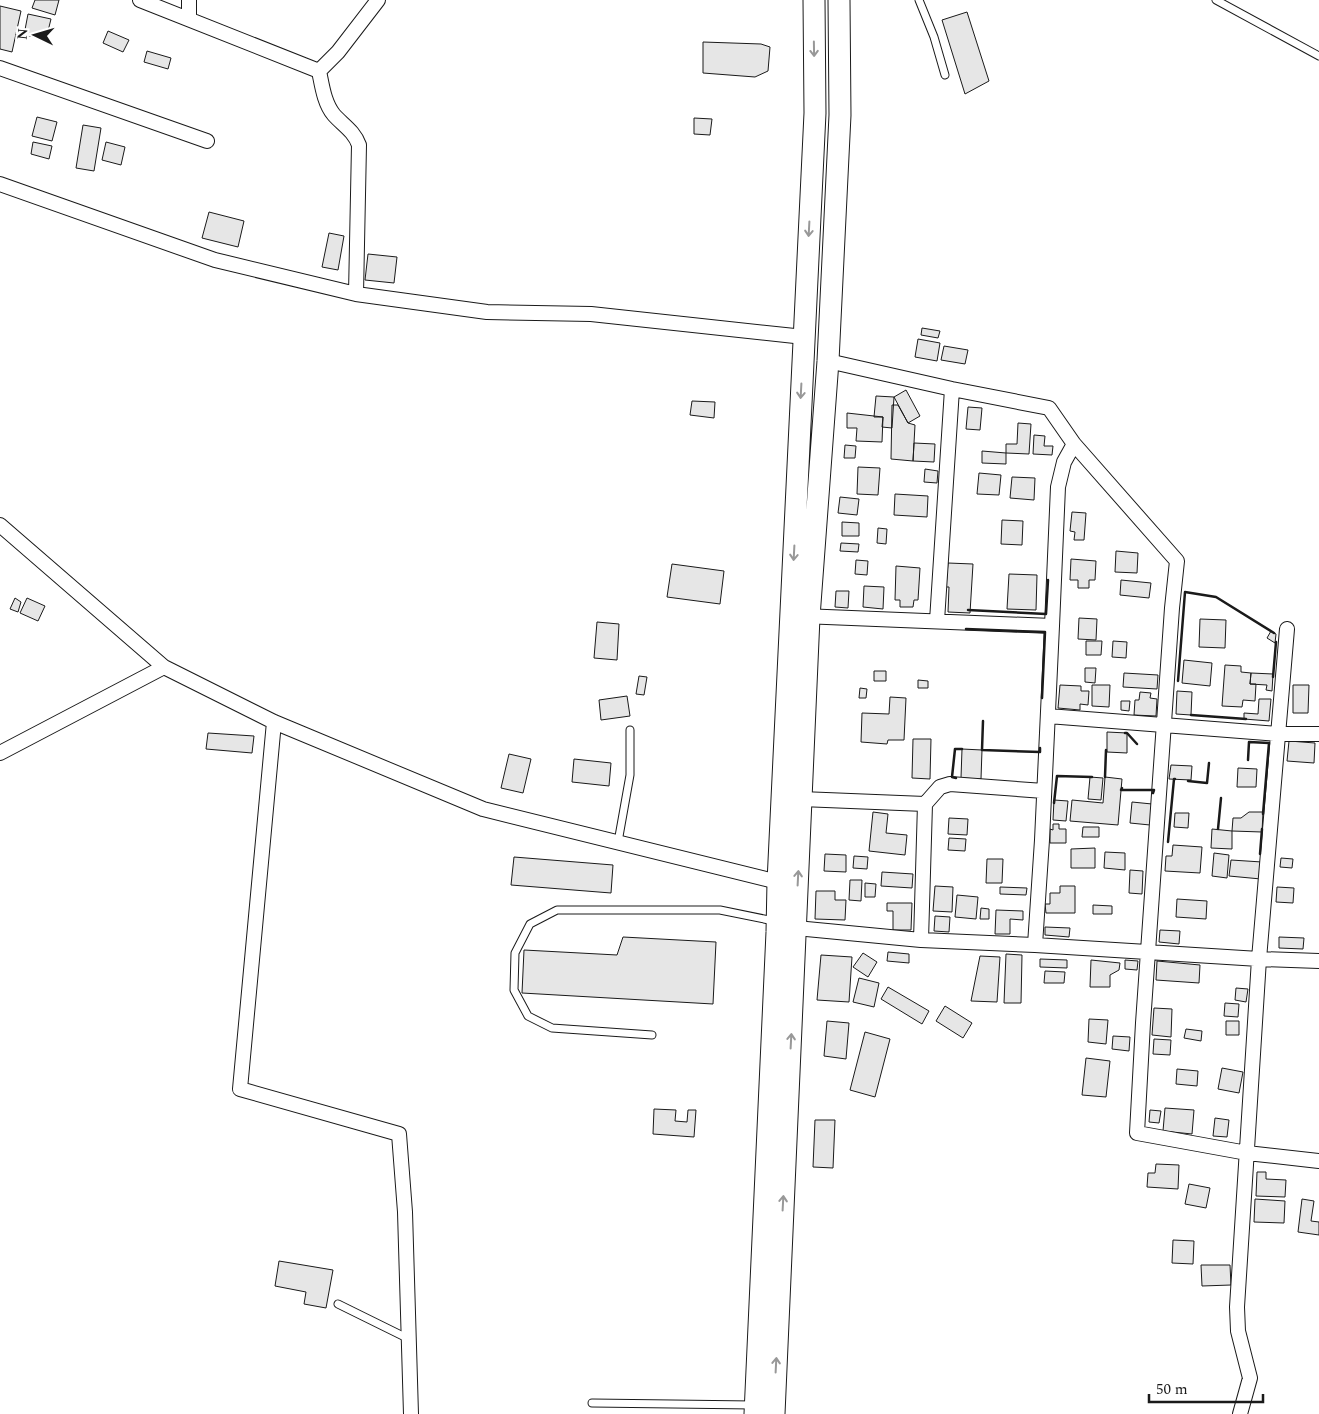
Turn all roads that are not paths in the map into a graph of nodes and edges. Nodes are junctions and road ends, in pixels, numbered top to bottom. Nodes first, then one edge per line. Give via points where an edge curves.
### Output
1 (140, 0) edge
2 (189, 0) edge
3 (378, 0) edge
4 (814, 0) edge
5 (839, 0) edge
6 (919, 0) edge
7 (1216, 0) edge
8 (190, 19) junction
9 (1319, 56) edge
10 (0, 68) edge
11 (319, 71) junction
12 (945, 75) dead end
13 (815, 113) junction
14 (840, 115) junction
15 (208, 141) dead end
16 (0, 184) edge
17 (811, 205) junction
18 (836, 207) junction
19 (356, 294) junction
20 (804, 337) junction
21 (828, 361) junction
22 (952, 389) junction
23 (1074, 444) junction
24 (0, 524) edge
25 (800, 616) junction
26 (937, 621) junction
27 (1052, 626) junction
28 (1287, 629) dead end
29 (164, 667) junction
30 (1048, 716) junction
31 (274, 722) junction
32 (1164, 726) junction
33 (630, 730) dead end
34 (1278, 734) junction
35 (1319, 734) edge
36 (0, 754) edge
37 (1044, 791) junction
38 (801, 799) junction
39 (924, 804) junction
40 (618, 842) junction
41 (778, 882) junction
42 (786, 925) junction
43 (920, 940) junction
44 (1035, 945) junction
45 (1148, 953) junction
46 (1259, 959) junction
47 (1319, 961) edge
48 (652, 1035) dead end
49 (1247, 1152) junction
50 (1319, 1161) edge
51 (338, 1304) dead end
52 (409, 1339) junction
53 (592, 1403) dead end
54 (762, 1411) edge
55 (411, 1414) edge
56 (1240, 1414) edge

1 - 8 street
2 - 8 street
3 - 11 street
4 -> 13 main road
5 - 14 main road
6 - 12 lane
7 - 9 lane
8 - 11 street
10 - 15 street
11 - 19 street via 327,104 355,136 358,145
13 - 14 main road
13 - 17 main road
14 - 18 main road
16 - 19 street via 214,260
17 - 18 main road
17 -> 20 main road
18 - 21 main road
19 - 20 street via 487,312 591,314
20 -> 25 main road
21 - 22 street
21 - 25 main road
22 - 23 street via 1049,408
22 - 26 street
23 - 27 street via 1064,462 1058,487
23 - 32 street via 1177,561
24 - 29 street
25 - 26 street
25 - 38 main road
25 - 41 main road
26 - 27 street
27 - 30 street
28 - 34 street
29 - 31 street
29 - 36 street
30 - 32 street
30 - 37 street
31 - 40 street via 483,809
31 - 52 street via 240,1089 399,1134
32 - 34 street
32 - 45 street
33 - 40 lane via 630,775
34 - 35 street
34 - 46 street
37 - 39 street via 950,784 940,787
37 - 44 street
38 - 39 street
42 -> 38 main road
39 - 43 street
40 - 41 street
41 - 42 main road
42 - 43 street
42 - 48 lane via 720,910 557,910 530,924 515,953 514,990 528,1016 552,1028
42 - 54 main road
43 - 44 street
44 - 45 street
45 - 46 street
45 - 49 street via 1137,1133
46 - 47 street
46 - 49 street
49 - 50 street
49 - 56 street via 1237,1307 1238,1331 1250,1378
51 - 52 lane
52 - 55 street
53 - 54 lane

